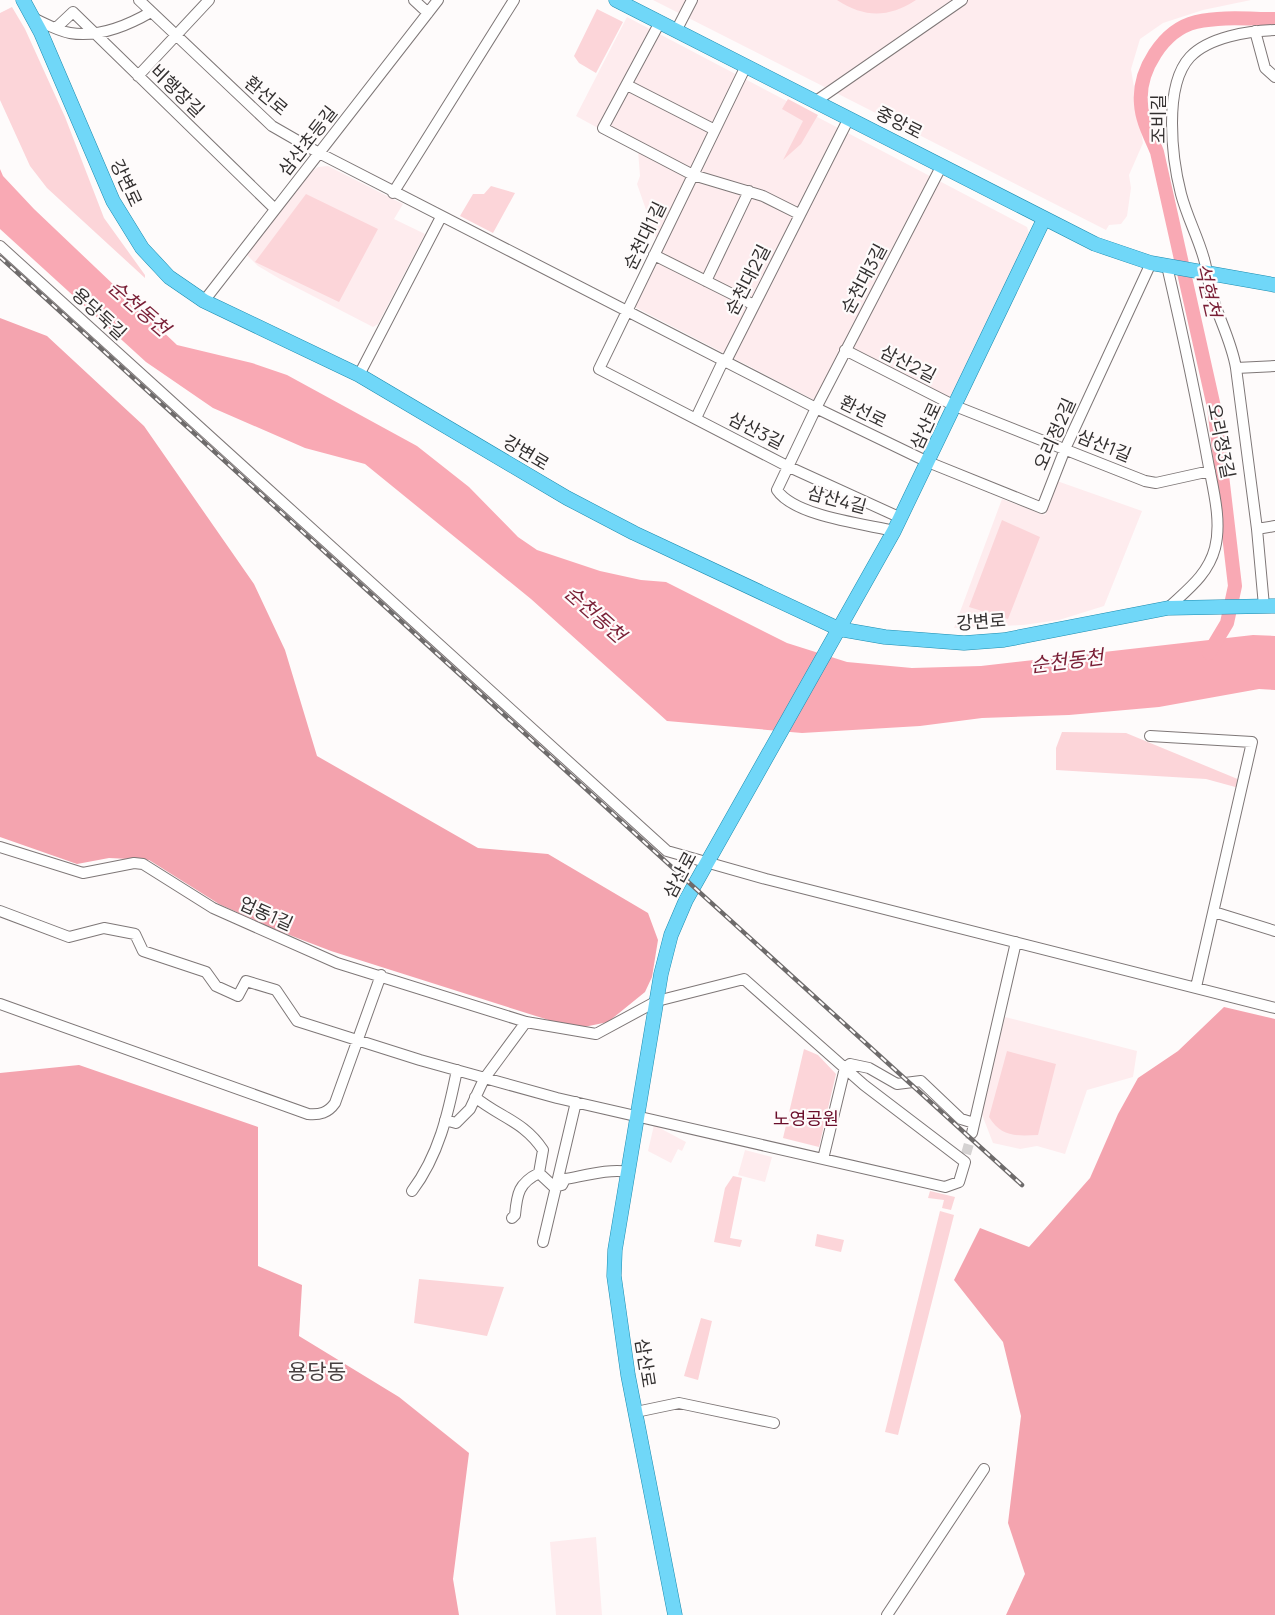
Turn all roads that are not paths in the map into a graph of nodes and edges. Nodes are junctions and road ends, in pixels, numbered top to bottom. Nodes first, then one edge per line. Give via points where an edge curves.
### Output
1 (23, 0) edge
2 (139, 0) edge
3 (209, 0) edge
4 (414, 0) edge
5 (438, 0) edge
6 (514, 0) edge
7 (616, 0) edge
8 (692, 0) edge
9 (962, 0) edge
10 (151, 12) junction
11 (428, 13) junction
12 (35, 19) junction
13 (660, 22) junction
14 (56, 27) junction
15 (1275, 30) edge
16 (676, 31) junction
17 (1255, 31) junction
18 (94, 33) junction
19 (176, 35) junction
20 (746, 66) junction
21 (138, 76) junction
22 (1275, 77) edge
23 (627, 84) junction
24 (816, 100) junction
25 (849, 118) junction
26 (715, 130) junction
27 (320, 153) junction
28 (942, 165) junction
29 (693, 175) junction
30 (749, 191) junction
31 (393, 193) junction
32 (275, 209) junction
33 (799, 214) junction
34 (441, 217) junction
35 (1044, 219) junction
36 (0, 246) edge
37 (654, 255) junction
38 (1151, 262) junction
39 (1168, 266) junction
40 (1202, 271) junction
41 (706, 281) junction
42 (1275, 285) edge
43 (204, 301) junction
44 (754, 305) junction
45 (627, 311) junction
46 (845, 350) junction
47 (725, 360) junction
48 (1275, 366) edge
49 (1236, 368) junction
50 (359, 375) junction
51 (955, 406) junction
52 (816, 408) junction
53 (696, 418) junction
54 (1065, 449) junction
55 (928, 462) junction
56 (788, 466) junction
57 (1209, 471) junction
58 (777, 490) joint
59 (897, 525) junction
60 (1275, 526) edge
61 (1257, 529) junction
62 (1263, 606) edge
63 (1168, 608) junction
64 (839, 629) junction
65 (1150, 736) dead end
66 (0, 847) edge
67 (708, 861) junction
68 (0, 911) edge
69 (1214, 912) junction
70 (1275, 931) edge
71 (1016, 942) junction
72 (381, 975) junction
73 (1196, 987) junction
74 (657, 1001) junction
75 (0, 1004) edge
76 (1275, 1008) edge
77 (526, 1022) junction
78 (358, 1040) junction
79 (845, 1068) junction
80 (457, 1070) junction
81 (484, 1079) junction
82 (475, 1097) junction
83 (576, 1102) junction
84 (636, 1114) junction
85 (446, 1120) junction
86 (823, 1159) junction
87 (628, 1172) junction
88 (539, 1173) junction
89 (557, 1186) junction
90 (412, 1191) dead end
91 (512, 1218) dead end
92 (543, 1242) dead end
93 (636, 1412) junction
94 (774, 1423) dead end
95 (984, 1469) dead end
96 (672, 1614) edge
97 (887, 1615) edge

1 - 12 main road, 강변로
2 - 10 street, 환선로
3 - 19 street
4 - 11 street
5 - 11 street, 삼산초등길
6 - 31 street
7 - 13 main road, 중앙로
8 - 16 street
9 - 24 street
10 - 18 street via 131,23
10 - 19 street, 환선로
11 - 27 street, 삼산초등길
12 - 14 street
12 - 43 main road, 강변로 via 129,229 162,270
13 - 16 main road, 중앙로
13 - 23 street
14 - 18 street via 70,33
14 - 18 street, 비행장길 via 73,12
15 - 17 street, 조비길
16 - 20 main road, 중앙로
17 - 22 street via 1266,68
17 - 40 street, 조비길 via 1201,47 1185,63 1175,84 1173,131 1177,174
18 - 21 street, 비행장길
19 - 21 street
19 - 27 street, 환선로 via 272,126
20 - 24 main road, 중앙로
20 - 26 street, 순천대1길
21 - 32 street, 비행장길
23 - 26 street
23 - 29 street via 603,128
24 - 25 main road, 중앙로
25 - 28 main road, 중앙로
25 - 33 street, 순천대2길
26 - 29 street, 순천대1길
27 - 31 street, 환선로
27 - 32 street, 삼산초등길
28 - 35 main road, 중앙로
28 - 46 street, 순천대3길
29 - 30 street
29 - 37 street, 순천대1길
30 - 33 street
30 - 41 street
31 - 34 street, 환선로
32 - 43 street, 삼산초등길
33 - 44 street, 순천대2길
34 - 45 street, 환선로
34 - 50 street
35 - 38 main road, 중앙로 via 1102,247
35 - 51 main road, 삼산로
36 - 67 street, 용당둑길 via 662,847 679,857
37 - 41 street
37 - 45 street, 순천대1길
38 - 39 main road, 중앙로
38 - 54 street, 오리정2길
39 - 40 main road, 중앙로
39 - 57 street, 오리정3길
40 - 42 main road
40 - 49 street, 조비길 via 1231,344
41 - 44 street
43 - 50 main road, 강변로
44 - 47 street, 순천대2길
45 - 47 street, 환선로
45 - 53 street, 삼산3길 via 599,369
46 - 51 street, 삼산2길
46 - 52 street, 순천대3길
47 - 52 street, 환선로
47 - 53 street
48 - 49 street
49 - 61 street, 조비길
50 - 64 main road, 강변로 via 588,509
51 - 54 street, 삼산1길
51 - 55 main road, 삼산로
52 - 55 street, 환선로
52 - 56 street, 환선로
53 - 56 street, 삼산3길
54 - 55 street, 오리정2길 via 1042,508
54 - 57 street, 삼산1길 via 1156,483
55 - 59 main road, 삼산로
56 - 58 street, 환선로
56 - 59 street, 삼산3길
57 - 63 street, 오리정3길 via 1216,508 1216,545 1203,575
58 - 59 street, 삼산4길 via 801,508
59 - 64 main road, 삼산로
60 - 61 street
61 - 62 street, 조비길
62 - 63 main road, 강변로
63 - 64 main road, 강변로 via 1004,640 964,643
64 - 67 main road, 삼산로
65 - 69 street via 1252,742
66 - 72 street, 업동1길 via 83,873 143,864 213,908 338,963
67 - 71 street, 용당둑길
67 - 74 main road, 삼산로 via 671,935
68 - 78 street via 69,937 104,928 135,934 143,951 206,972 216,986 238,996 246,981 276,990 297,1021
69 - 70 street
69 - 73 street
71 - 73 street, 용당둑길
71 - 79 street via 973,1128 921,1081 897,1084 864,1065 850,1064
72 - 77 street, 업동1길
72 - 78 street
73 - 76 street, 용당둑길
74 - 77 street, 업동1길 via 596,1034
74 - 79 street, 업동1길 via 744,979
74 - 84 main road, 삼산로
75 - 78 street via 308,1114 324,1112 335,1103
77 - 81 street
78 - 80 street
79 - 86 street
79 - 86 street via 966,1158 959,1182 945,1187
80 - 81 street
80 - 85 street
81 - 82 street
81 - 83 street
82 - 85 street via 470,1109 456,1123
82 - 88 street via 490,1110 517,1122 537,1142 543,1150
83 - 84 street
83 - 89 street
84 - 86 street
84 - 87 main road, 삼산로
85 - 90 street via 435,1155
87 - 89 street via 606,1171 565,1179
87 - 93 main road, 삼산로 via 614,1276
88 - 89 street
88 - 91 street via 522,1184
89 - 92 street
93 - 94 street via 679,1403
93 - 96 main road, 삼산로
95 - 97 street

